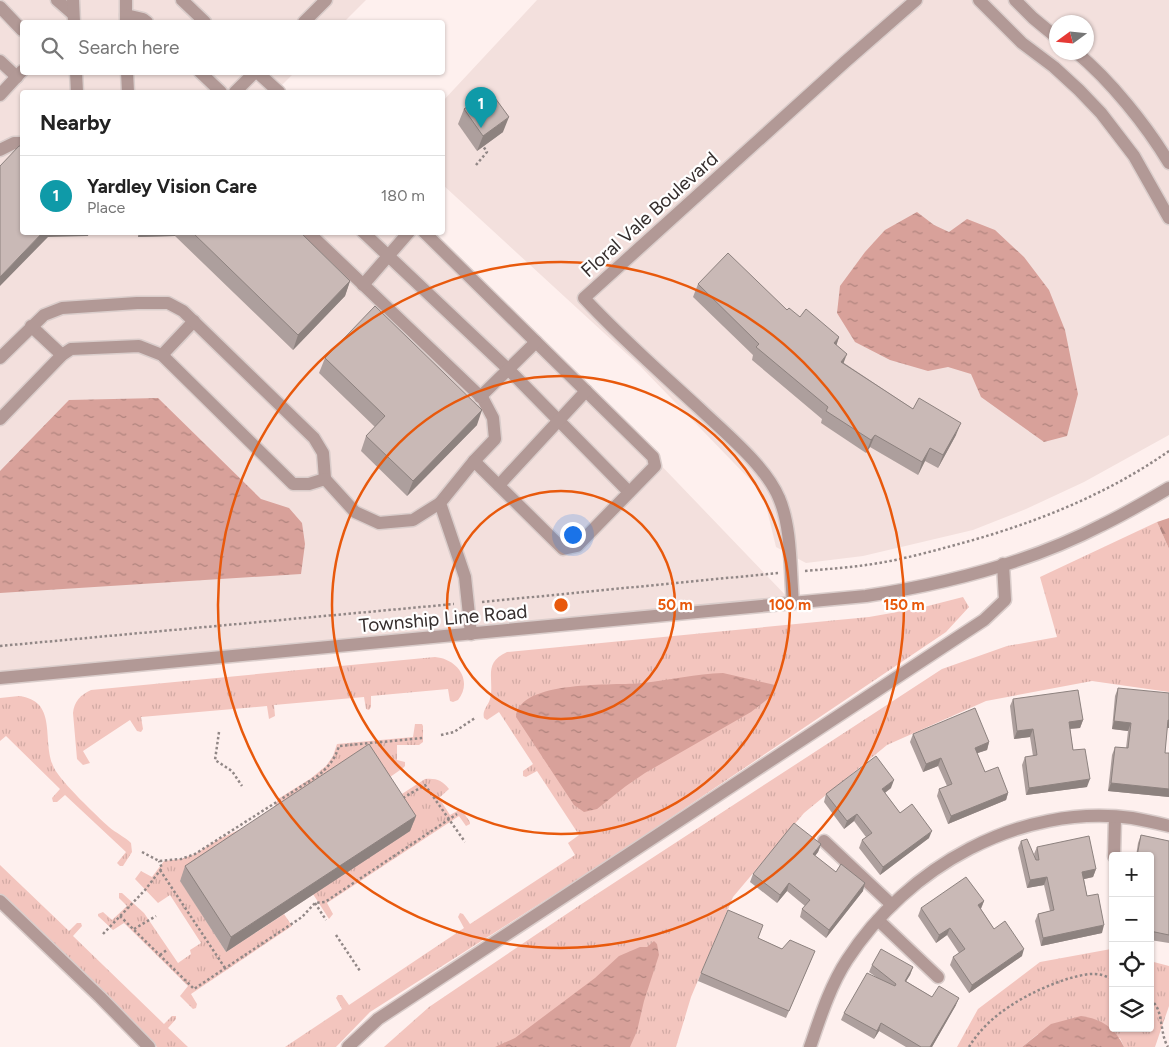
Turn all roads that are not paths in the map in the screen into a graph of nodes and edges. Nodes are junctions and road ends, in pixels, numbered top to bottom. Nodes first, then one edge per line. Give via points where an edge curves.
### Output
1 (57, 0) edge
2 (73, 0) edge
3 (126, 0) edge
4 (182, 0) edge
5 (326, 0) edge
6 (916, 0) edge
7 (979, 0) edge
8 (1015, 0) edge
9 (0, 7) edge
10 (74, 18) edge
11 (126, 19) edge
12 (144, 20) edge
13 (203, 20) edge
14 (306, 20) edge
15 (20, 28) edge
16 (1049, 31) edge
17 (1084, 60) edge
18 (0, 61) edge
19 (20, 74) edge
20 (76, 75) edge
21 (127, 75) edge
22 (203, 75) edge
23 (253, 75) edge
24 (259, 75) edge
25 (77, 90) edge
26 (128, 90) edge
27 (219, 90) edge
28 (237, 90) edge
29 (277, 90) edge
30 (0, 95) edge
31 (20, 143) edge
32 (0, 150) edge
33 (1169, 163) edge
34 (1169, 218) edge
35 (311, 235) edge
36 (367, 235) edge
37 (406, 235) edge
38 (427, 235) edge
39 (388, 256) junction
40 (363, 285) junction
41 (194, 321) junction
42 (31, 326) junction
43 (536, 342) junction
44 (62, 355) junction
45 (162, 355) junction
46 (0, 358) edge
47 (508, 369) junction
48 (586, 391) junction
49 (480, 397) junction
50 (0, 419) edge
51 (559, 420) junction
52 (474, 461) junction
53 (325, 479) junction
54 (498, 485) junction
55 (1169, 488) edge
56 (630, 492) junction
57 (440, 503) junction
58 (1003, 564) junction
59 (793, 603) junction
60 (471, 634) junction
61 (0, 678) edge
62 (1115, 817) junction
63 (1169, 826) edge
64 (824, 841) dead end
65 (1114, 852) edge
66 (0, 901) edge
67 (892, 905) junction
68 (878, 920) junction
69 (938, 977) dead end
70 (149, 1047) edge
71 (348, 1047) edge
72 (810, 1047) edge

1 - 10 street
2 - 10 street
3 - 11 street
4 - 13 street
5 - 14 street
6 - 59 street, Floral Vale Boulevard via 584,298 732,439 770,483 781,501 788,529
7 - 34 street via 1101,113 1134,156
8 - 16 street
9 - 15 street
11 - 12 street
17 - 33 street via 1119,96
18 - 19 street
19 - 30 street
20 - 25 street
21 - 26 street
22 - 27 street
23 - 28 street
24 - 29 street
31 - 32 street
35 - 40 street
36 - 39 street
37 - 39 street
38 - 43 street
39 - 40 street
39 - 47 street
40 - 49 street
41 - 42 street via 168,303 137,303 62,308 44,315
41 - 45 street
41 - 53 street via 314,438 323,453
42 - 44 street
42 - 46 street
43 - 47 street
43 - 48 street
44 - 45 street via 71,350 139,346
44 - 50 street
45 - 53 street via 293,484 310,484
47 - 49 street
47 - 51 street
48 - 51 street
48 - 56 street via 653,457 655,466
49 - 52 street via 493,418 495,439
51 - 54 street
51 - 56 street
52 - 54 street
52 - 57 street
53 - 57 street via 355,512 379,523 413,520
54 - 56 street via 563,548 578,546
55 - 58 street, Township Line Road via 1101,526
57 - 60 street via 465,577
58 - 59 street, Township Line Road via 893,592
58 - 71 street via 1005,600 984,620 378,1019
59 - 60 street, Township Line Road
60 - 61 street, Township Line Road
62 - 63 street
62 - 65 street
62 - 67 street via 1060,820 1001,835 948,860
64 - 67 street
66 - 70 street
67 - 68 street
68 - 69 street
68 - 72 street via 846,962 823,1008

